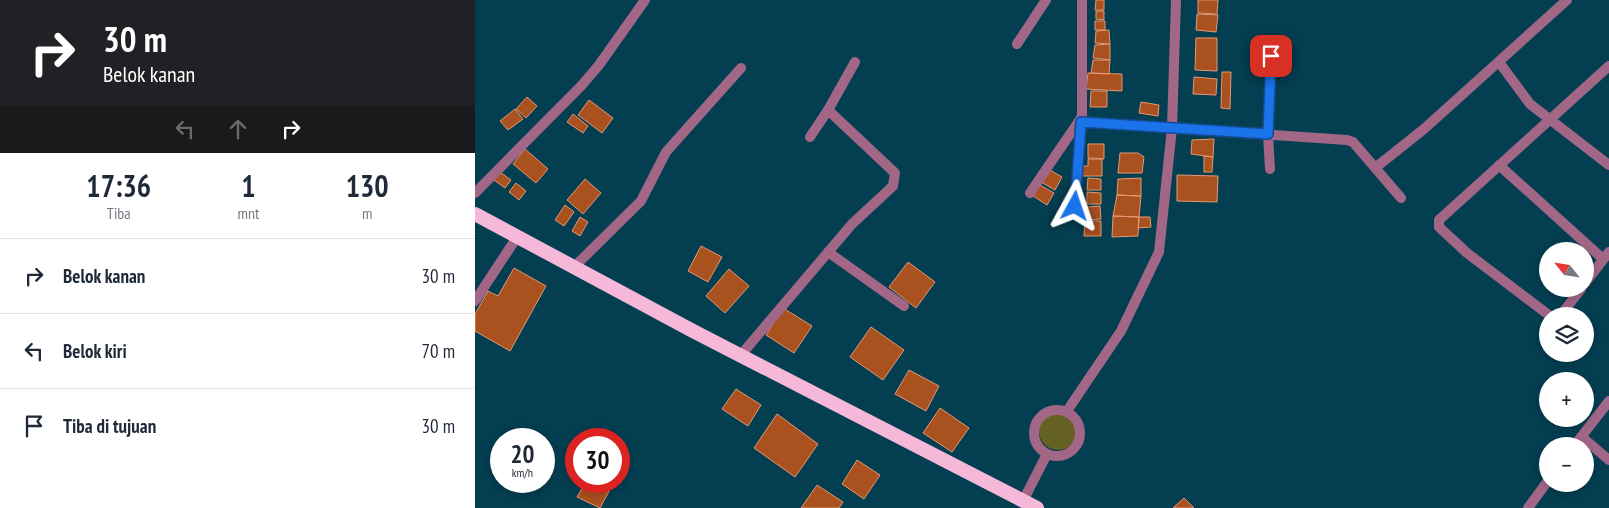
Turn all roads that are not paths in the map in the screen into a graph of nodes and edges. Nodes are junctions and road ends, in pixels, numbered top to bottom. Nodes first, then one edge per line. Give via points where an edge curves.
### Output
1 (645, 0) edge
2 (1046, 0) edge
3 (1082, 0) edge
4 (1176, 0) edge
5 (1567, 0) edge
6 (1017, 44) dead end
7 (1271, 56) dead end
8 (855, 62) dead end
9 (1499, 62) junction
10 (1609, 66) edge
11 (741, 68) dead end
12 (828, 110) junction
13 (1081, 120) junction
14 (1550, 120) junction
15 (1172, 128) junction
16 (1268, 134) junction
17 (810, 137) dead end
18 (1499, 165) junction
19 (1609, 166) edge
20 (1375, 168) junction
21 (1270, 169) dead end
22 (475, 193) edge
23 (1030, 193) dead end
24 (1401, 198) dead end
25 (1075, 206) dead end
26 (475, 214) edge
27 (517, 237) junction
28 (827, 252) junction
29 (1606, 255) edge
30 (573, 268) junction
31 (1594, 271) edge
32 (475, 301) edge
33 (904, 306) dead end
34 (1539, 308) edge
35 (740, 356) junction
36 (1609, 401) edge
37 (1067, 411) junction
38 (1582, 437) edge
39 (1594, 447) edge
40 (1047, 454) junction
41 (1609, 460) edge
42 (1540, 492) edge
43 (1023, 501) junction
44 (1037, 508) edge
45 (1528, 508) edge

1 - 22 street via 588,78
2 - 6 street
3 - 13 street
4 - 15 street
5 - 9 street
7 - 16 street
8 - 12 street
9 - 14 street via 1530,104
9 - 20 street
10 - 14 street
11 - 30 street via 666,152 641,200
12 - 17 street
12 - 28 street via 895,173 896,179 893,186
13 - 15 street
13 - 23 street
13 - 25 street
14 - 18 street
14 - 19 street
15 - 16 street
15 - 37 street via 1159,252 1121,331
16 - 20 street via 1347,140 1353,142
16 - 21 street
18 - 29 street
18 - 34 street via 1445,213 1439,220 1439,227 1467,253
20 - 24 street
26 - 27 highway
27 - 30 highway
27 - 32 street
28 - 33 street
28 - 35 street
29 - 31 street
30 - 35 highway
35 - 43 highway
36 - 38 street
37 - 40 street via 1080,427 1080,438 1067,454
37 - 40 street via 1057,409 1038,418 1034,438
39 - 41 street
40 - 43 street
42 - 45 street
43 - 44 highway

